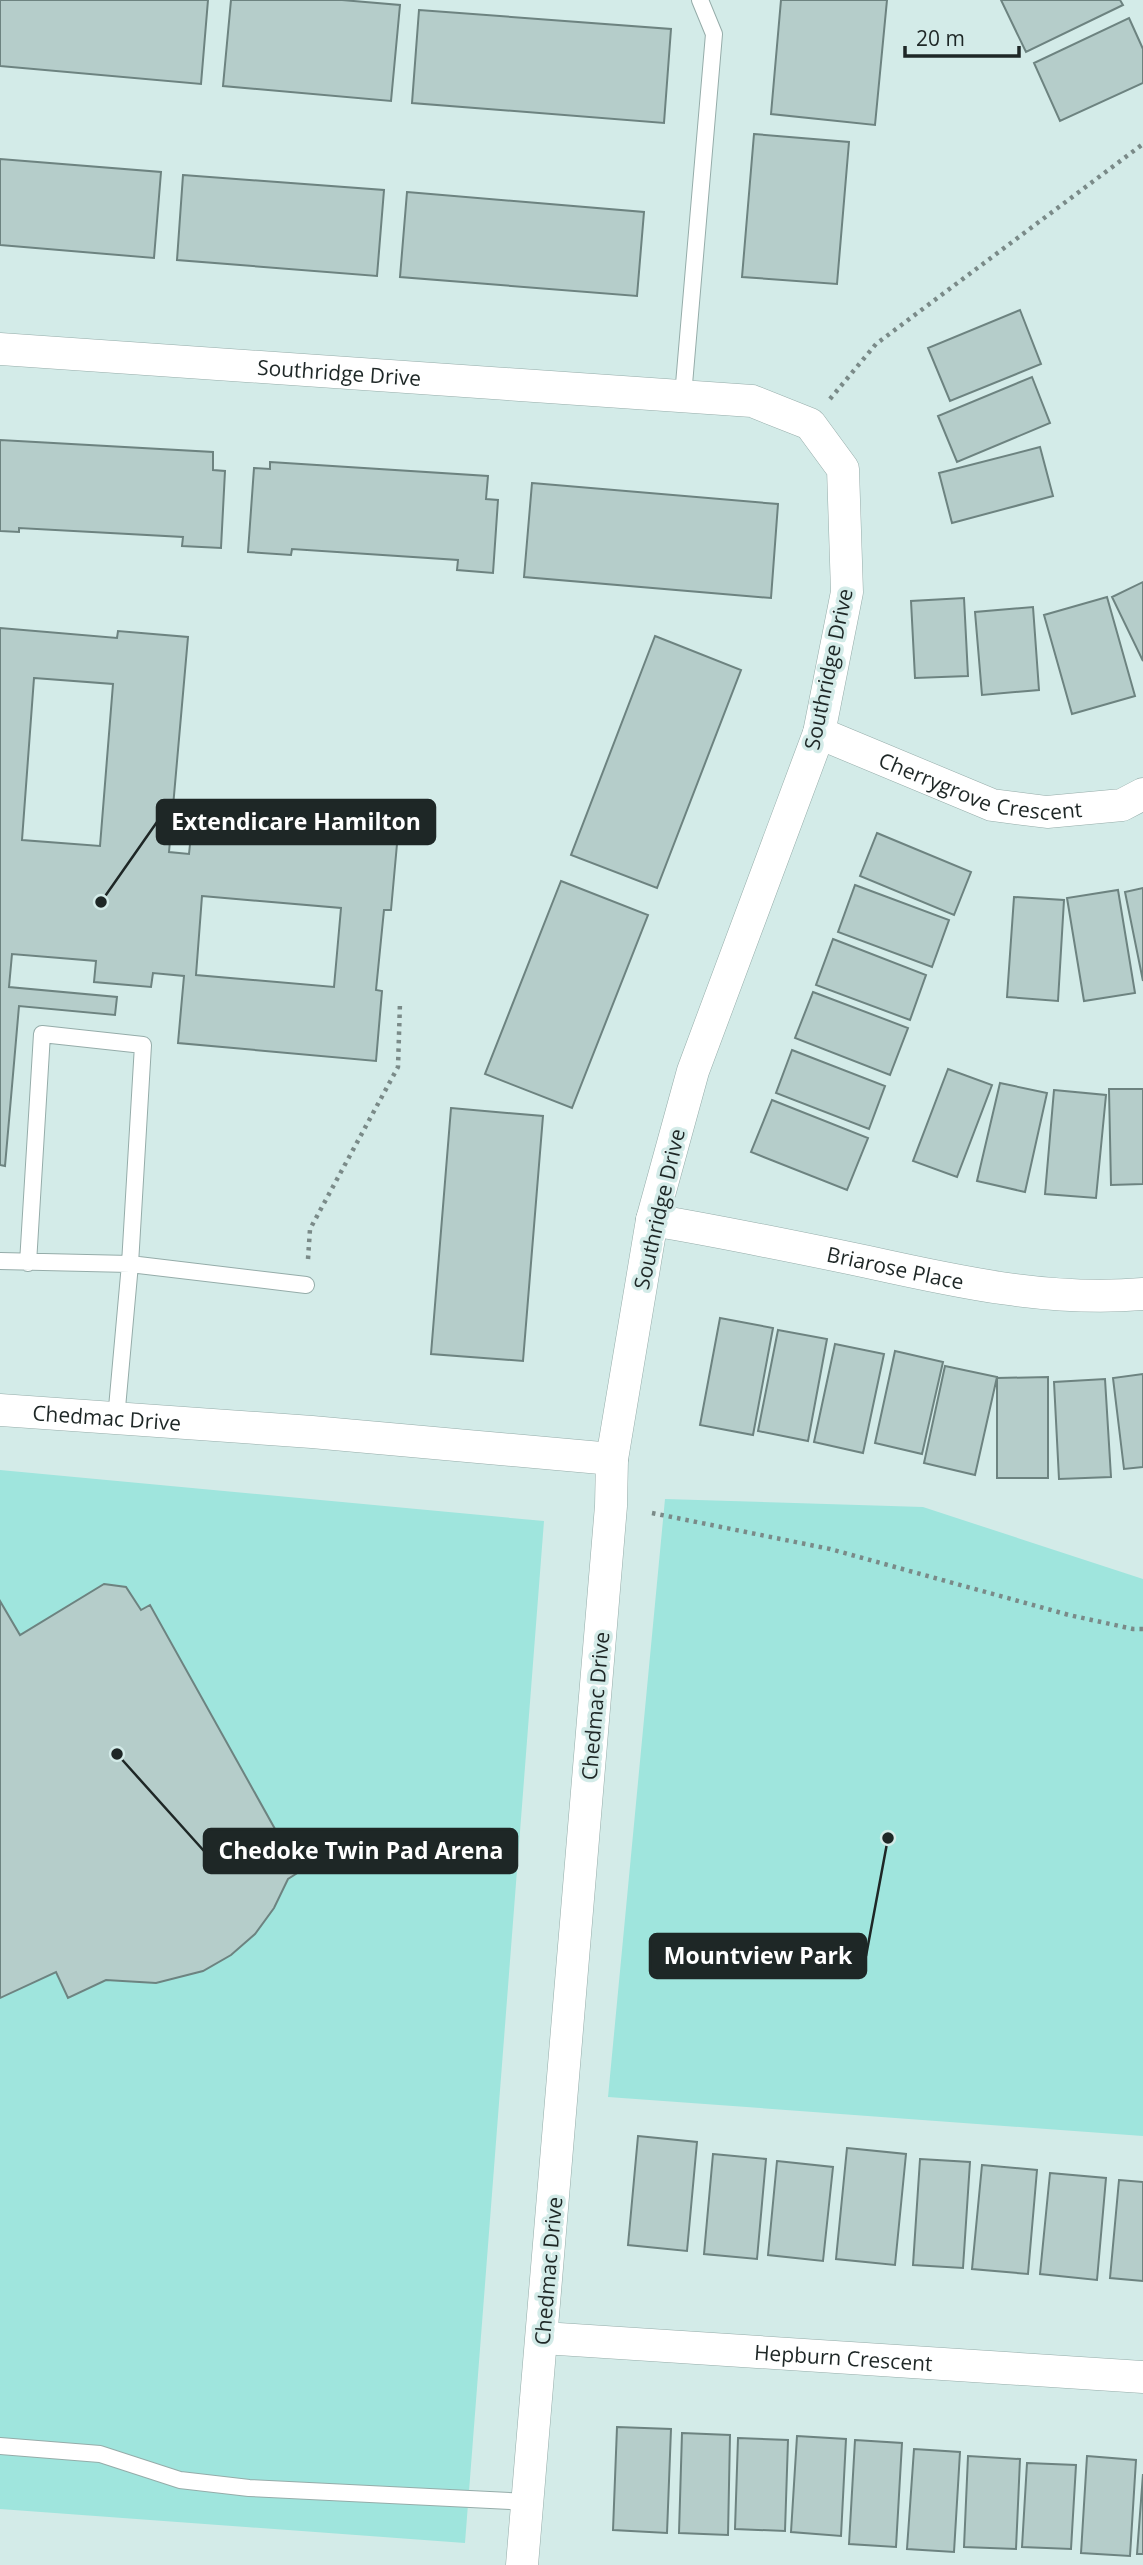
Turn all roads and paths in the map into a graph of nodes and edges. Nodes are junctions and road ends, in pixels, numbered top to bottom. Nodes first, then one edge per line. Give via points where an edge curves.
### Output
1 (701, 0) edge
2 (1143, 144) edge
3 (0, 349) edge
4 (683, 396) junction
5 (810, 424) junction
6 (818, 733) junction
7 (1143, 794) edge
8 (401, 1002) dead end
9 (652, 1220) junction
10 (0, 1261) edge
11 (28, 1263) junction
12 (130, 1264) junction
13 (306, 1285) joint
14 (1143, 1294) edge
15 (0, 1410) edge
16 (116, 1419) junction
17 (612, 1459) junction
18 (652, 1513) dead end
19 (1143, 1629) edge
20 (542, 2337) junction
21 (1143, 2377) edge
22 (0, 2446) edge
23 (528, 2502) junction
24 (522, 2565) edge

1 - 4 lane via 714,34
2 - 5 path via 876,344
3 - 4 street, Southridge Drive
4 - 5 street, Southridge Drive via 752,401
5 - 6 street, Southridge Drive via 843,469 847,592
6 - 7 street, Cherrygrove Crescent via 992,805 1046,812 1122,805
6 - 9 street, Southridge Drive via 693,1071
8 - 13 path via 398,1067 310,1230
9 - 14 street, Briarose Place via 969,1283 1043,1294
9 - 17 street, Southridge Drive
10 - 11 lane
11 - 12 lane
11 - 12 lane via 42,1034 143,1045
12 - 13 lane
12 - 16 lane
15 - 16 street, Chedmac Drive
16 - 17 street, Chedmac Drive
17 - 20 street, Chedmac Drive
18 - 19 path via 830,1549 1069,1615
20 - 21 street, Hepburn Crescent
20 - 23 street, Chedmac Drive
22 - 23 lane via 100,2454 180,2480 249,2488
23 - 24 street, Chedmac Drive

